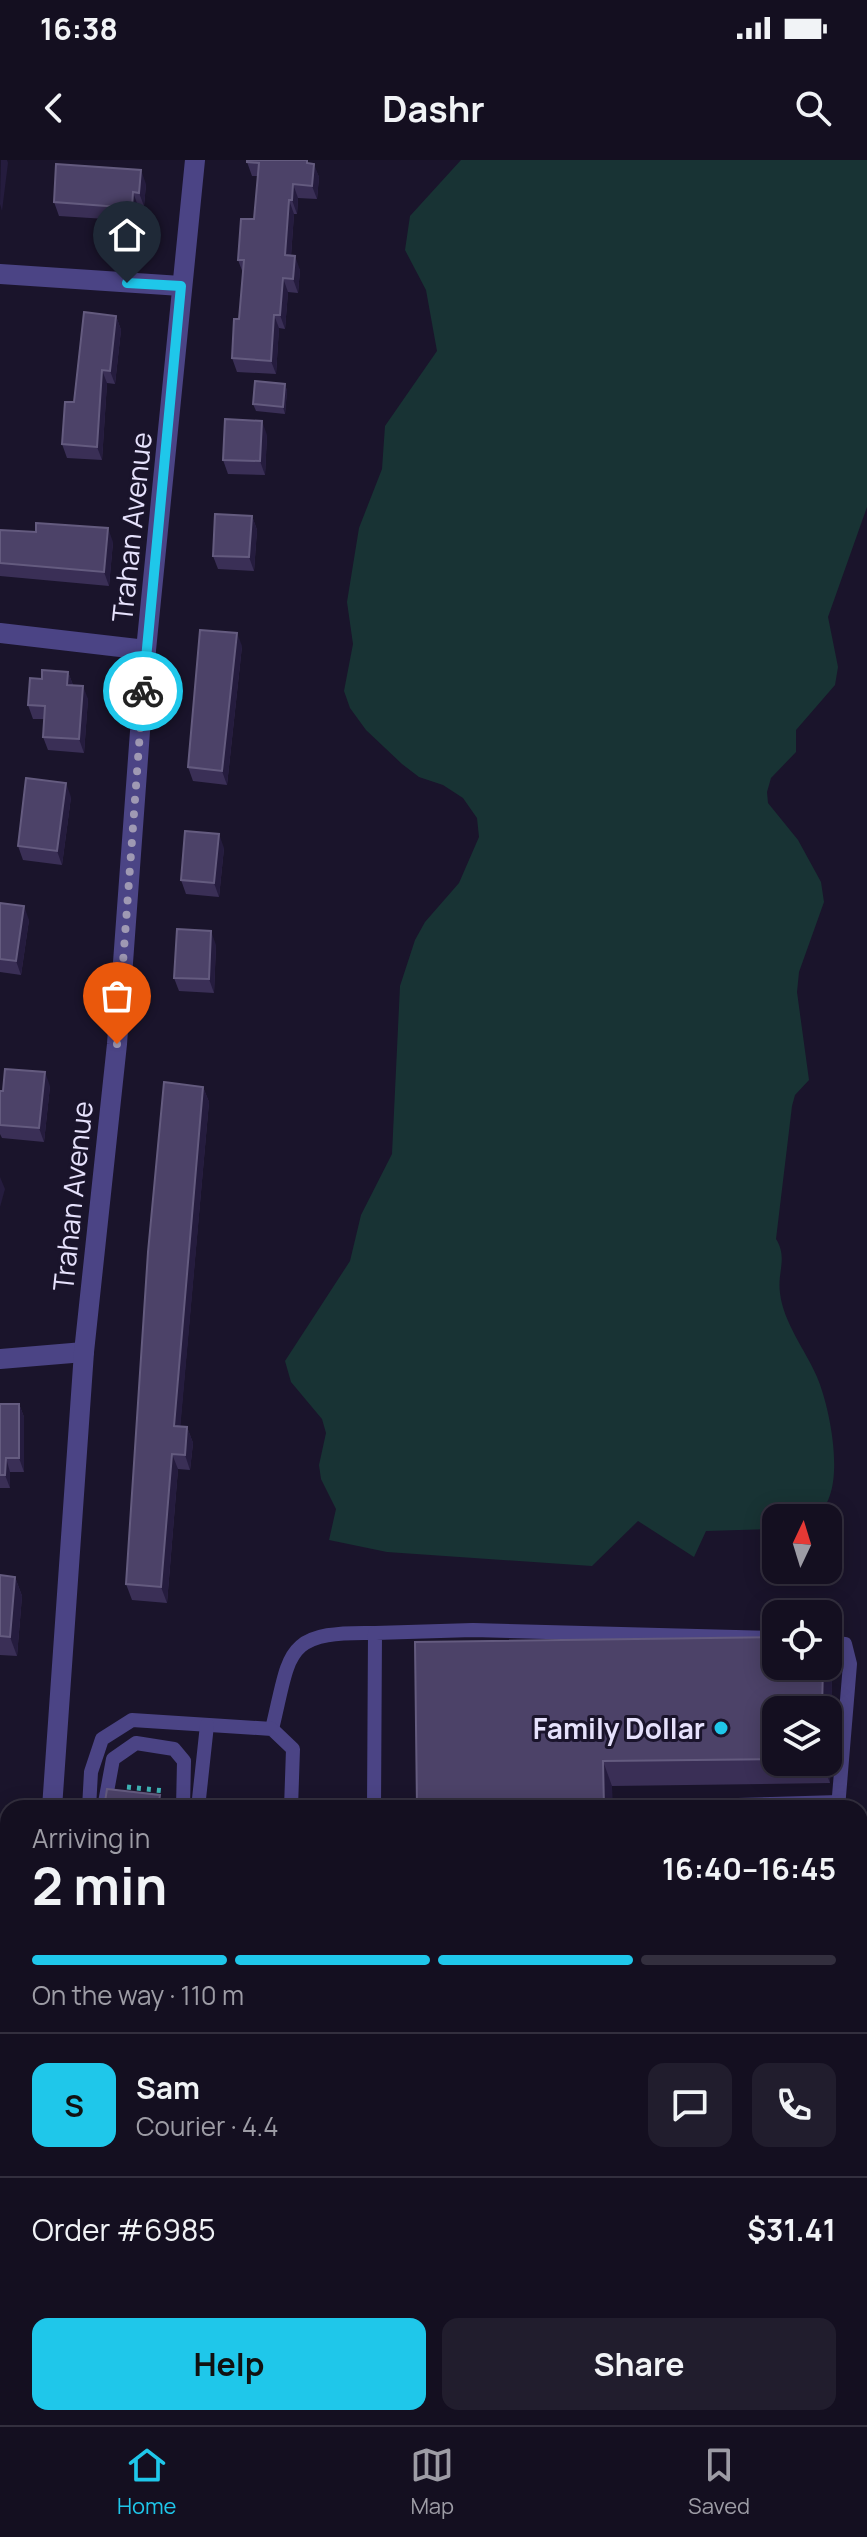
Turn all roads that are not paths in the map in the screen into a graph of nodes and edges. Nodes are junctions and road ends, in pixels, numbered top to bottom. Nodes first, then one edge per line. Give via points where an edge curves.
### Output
1 (195, 160) edge
2 (0, 274) edge
3 (181, 286) junction
4 (0, 633) edge
5 (146, 650) junction
6 (84, 1352) junction
7 (0, 1359) edge
8 (375, 1633) junction
9 (762, 1638) edge
10 (842, 1644) edge
11 (207, 1725) junction
12 (272, 1729) junction
13 (53, 1800) edge
14 (89, 1800) edge
15 (105, 1800) edge
16 (183, 1800) edge
17 (199, 1800) edge
18 (291, 1800) edge
19 (374, 1800) edge
20 (838, 1800) edge

1 - 3 street, Trahan Avenue
2 - 3 street
3 - 5 street, Trahan Avenue
4 - 5 street
5 - 6 street, Trahan Avenue via 123,978
6 - 7 street
6 - 13 street, Trahan Avenue
8 - 9 lane via 473,1630
8 - 12 lane via 332,1632 304,1642 288,1661
8 - 19 lane
10 - 20 lane via 850,1664
11 - 12 lane
11 - 14 lane via 132,1720 102,1739 91,1772
11 - 17 lane
12 - 18 lane via 293,1749
15 - 16 lane via 113,1759 136,1743 174,1749 184,1761

